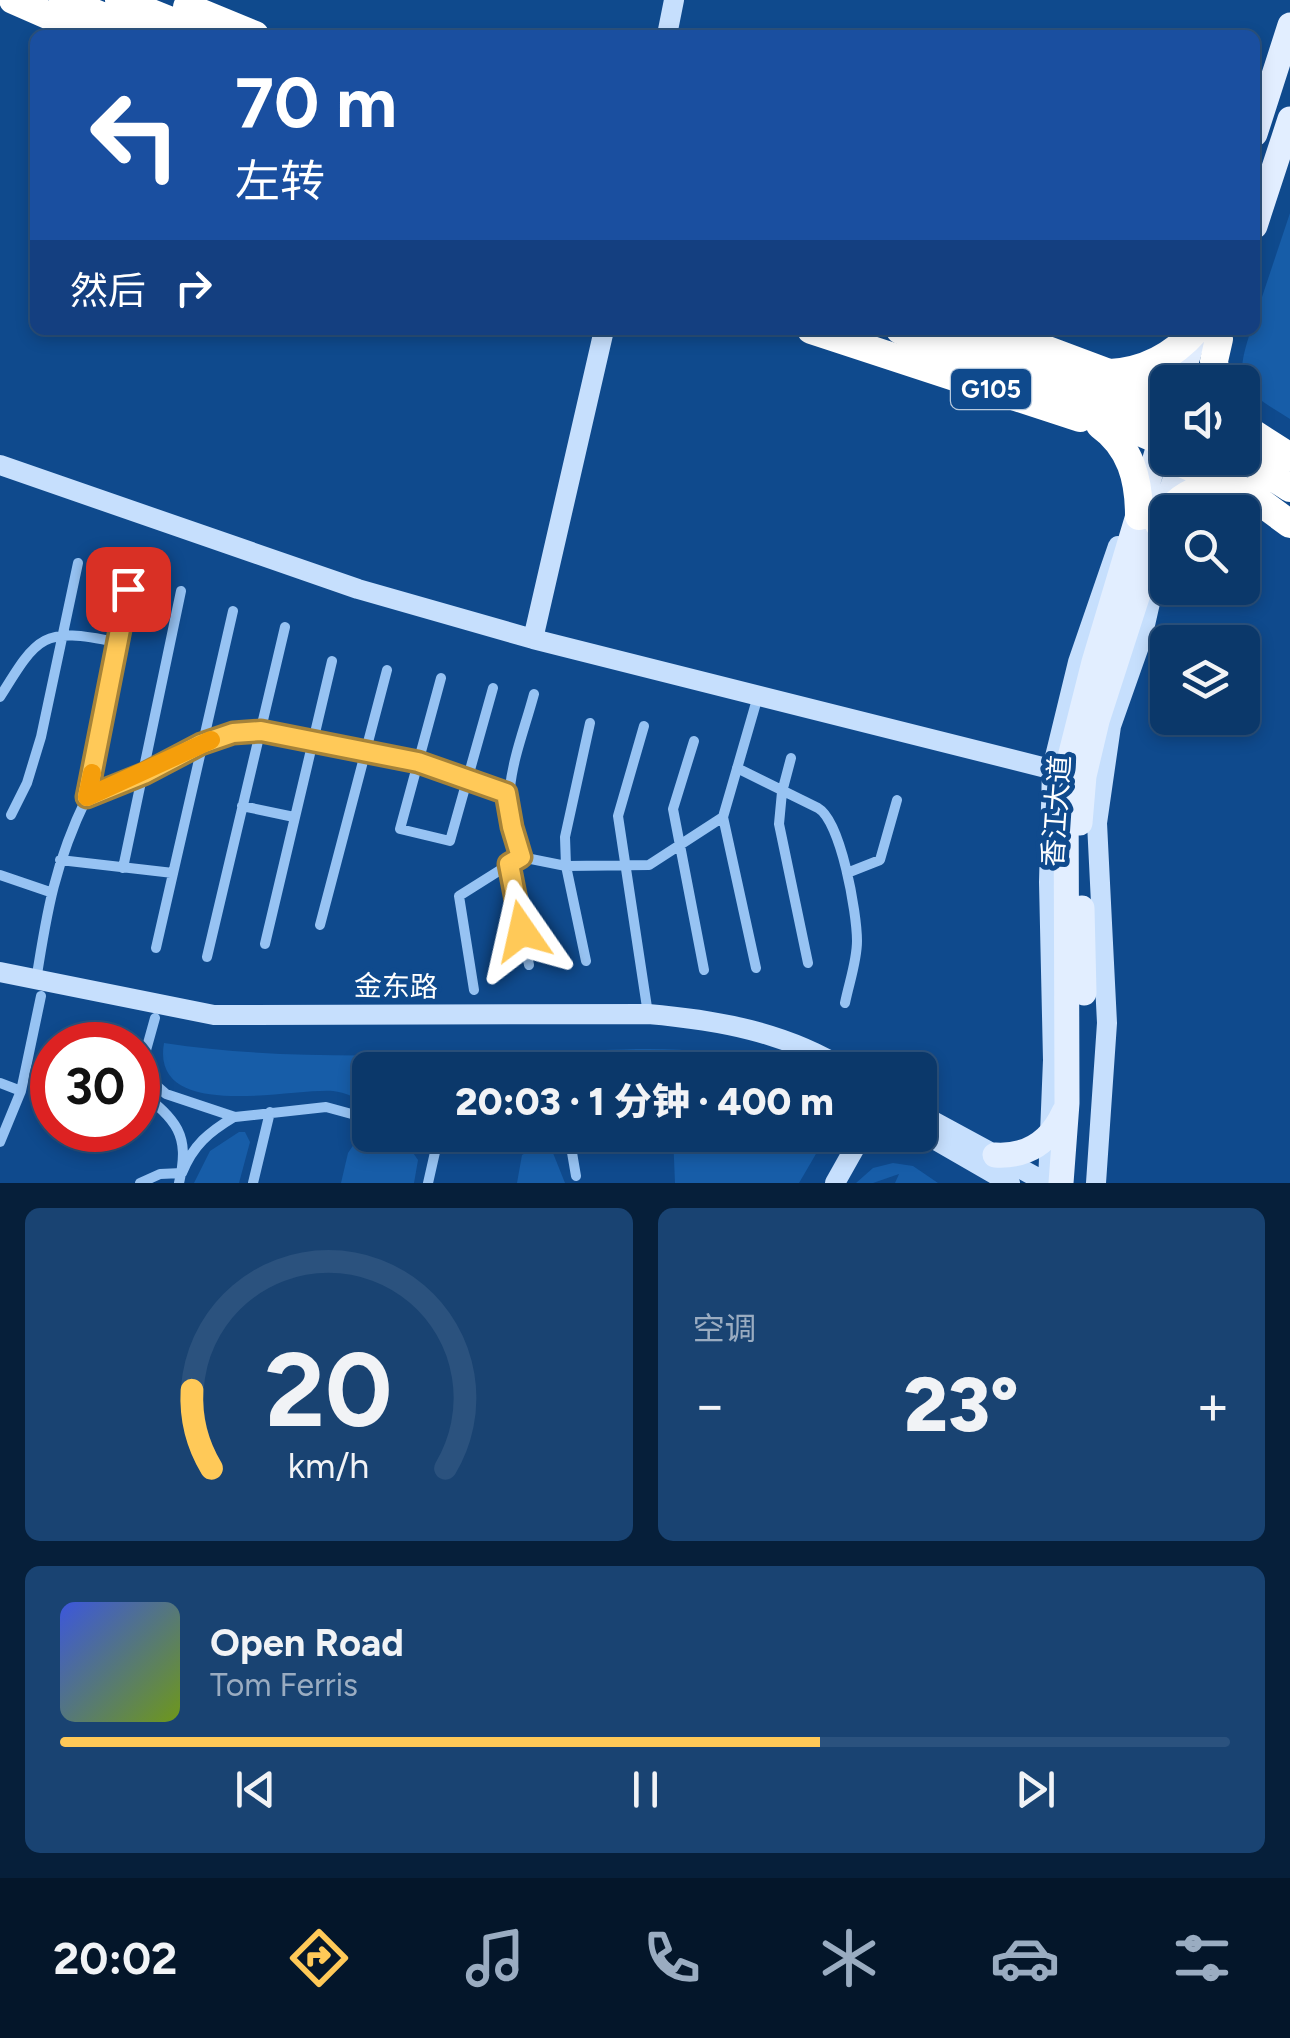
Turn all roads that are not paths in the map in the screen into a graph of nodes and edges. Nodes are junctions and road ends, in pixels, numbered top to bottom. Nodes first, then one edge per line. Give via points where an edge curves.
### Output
1 (14, 0) edge
2 (62, 0) edge
3 (118, 0) edge
4 (169, 0) edge
5 (674, 0) edge
6 (1290, 25) edge
7 (82, 30) edge
8 (136, 30) edge
9 (193, 30) edge
10 (243, 30) edge
11 (668, 30) edge
12 (1260, 118) edge
13 (1290, 119) edge
14 (1260, 211) edge
15 (603, 335) edge
16 (830, 335) edge
17 (911, 335) edge
18 (970, 335) edge
19 (1007, 335) edge
20 (1203, 335) edge
21 (1206, 335) edge
22 (1208, 335) edge
23 (1209, 335) edge
24 (1190, 365) edge
25 (1205, 365) edge
26 (1215, 365) edge
27 (1108, 373) junction
28 (1150, 388) edge
29 (1150, 411) edge
30 (1100, 425) junction
31 (1260, 442) edge
32 (1150, 444) edge
33 (1150, 445) edge
34 (1260, 452) edge
35 (1290, 457) edge
36 (0, 466) edge
37 (1213, 475) edge
38 (1226, 475) edge
39 (1290, 488) edge
40 (1248, 493) junction
41 (1186, 495) edge
42 (1150, 499) edge
43 (1290, 514) edge
44 (1290, 524) edge
45 (1150, 530) edge
46 (1150, 537) edge
47 (135, 562) dead end
48 (78, 563) dead end
49 (1150, 571) edge
50 (181, 592) dead end
51 (233, 610) dead end
52 (285, 627) dead end
53 (65, 633) junction
54 (533, 639) junction
55 (116, 642) junction
56 (332, 661) dead end
57 (387, 670) dead end
58 (440, 678) dead end
59 (493, 688) dead end
60 (534, 694) dead end
61 (758, 696) junction
62 (0, 697) edge
63 (590, 723) dead end
64 (644, 726) dead end
65 (261, 731) junction
66 (312, 741) junction
67 (694, 741) dead end
68 (201, 744) junction
69 (366, 749) junction
70 (791, 758) dead end
71 (418, 762) junction
72 (737, 768) junction
73 (1059, 771) junction
74 (144, 774) junction
75 (468, 777) junction
76 (782, 792) junction
77 (506, 793) junction
78 (87, 797) junction
79 (897, 800) dead end
80 (242, 806) junction
81 (11, 816) dead end
82 (294, 817) junction
83 (722, 817) junction
84 (678, 846) junction
85 (521, 857) junction
86 (60, 860) junction
87 (509, 864) junction
88 (566, 866) junction
89 (626, 866) junction
90 (123, 868) junction
91 (173, 873) junction
92 (847, 873) junction
93 (1, 881) edge
94 (50, 892) junction
95 (320, 926) dead end
96 (265, 944) dead end
97 (156, 948) dead end
98 (207, 957) dead end
99 (586, 961) dead end
100 (808, 963) dead end
101 (530, 965) dead end
102 (756, 968) dead end
103 (704, 970) dead end
104 (0, 972) edge
105 (0, 986) edge
106 (38, 989) junction
107 (474, 990) dead end
108 (844, 1003) dead end
109 (648, 1014) junction
110 (155, 1018) junction
111 (154, 1022) edge
112 (780, 1052) edge
113 (811, 1052) edge
114 (0, 1083) edge
115 (160, 1089) edge
116 (21, 1091) junction
117 (1067, 1103) junction
118 (160, 1108) edge
119 (270, 1112) junction
120 (352, 1114) edge
121 (235, 1117) junction
122 (937, 1126) edge
123 (1050, 1134) junction
124 (937, 1140) edge
125 (0, 1142) edge
126 (435, 1152) edge
127 (572, 1152) edge
128 (852, 1152) edge
129 (1003, 1175) edge
130 (576, 1176) dead end
131 (180, 1178) edge
132 (140, 1183) edge
133 (253, 1183) edge
134 (428, 1183) edge
135 (835, 1183) edge
136 (1048, 1183) edge
137 (1061, 1183) edge
138 (1077, 1183) edge
139 (1096, 1183) edge

1 - 7 highway
2 - 8 highway
3 - 9 highway
4 - 10 highway
5 - 11 street
6 - 12 main road
13 - 14 main road
15 - 54 street
16 - 30 highway, G105
17 - 32 highway, bridge
18 - 29 highway, bridge
19 - 27 highway, G105
20 - 27 highway via 1157,362
21 - 24 main road
22 - 25 main road
23 - 26 highway
27 - 28 highway, G105
30 - 33 highway, G105
30 - 42 highway via 1126,451
31 - 35 highway
34 - 39 highway
36 - 54 street via 358,589
37 - 40 highway, G105
38 - 43 highway
40 - 41 highway via 1207,486
40 - 44 highway, G105
45 - 73 main road via 1094,662
46 - 138 main road, 香江大道 via 1084,776
47 - 55 street
48 - 53 street
49 - 139 street via 1142,638 1112,726 1097,822 1107,1023
50 - 74 street
51 - 68 street
52 - 65 street
53 - 55 street
53 - 62 street via 26,656
53 - 81 street via 27,783
54 - 61 street
55 - 78 street
56 - 66 street
57 - 69 street
58 - 71 street
59 - 75 street
60 - 77 street
61 - 72 street
61 - 73 street
63 - 88 street via 565,838
64 - 89 street via 618,816
65 - 66 street
65 - 68 street
65 - 80 street
66 - 69 street
66 - 82 street
67 - 84 street via 674,809
68 - 74 street
68 - 91 street
69 - 71 street
69 - 95 street
70 - 76 street
71 - 75 street
71 - 75 street via 400,828 450,840
72 - 76 street
72 - 83 street
73 - 117 main road
73 - 123 street
74 - 78 street
74 - 90 street
75 - 77 street
76 - 92 street via 826,812
76 - 100 street via 779,824
77 - 85 street
78 - 86 street
79 - 92 street via 880,860
80 - 82 street
80 - 98 street
82 - 96 street
83 - 84 street
83 - 102 street
84 - 89 street via 649,865
84 - 103 street
85 - 87 street
85 - 88 street
86 - 90 street
86 - 94 street
87 - 101 street
87 - 107 street via 459,896
88 - 89 street
88 - 99 street
89 - 109 street
90 - 91 street
91 - 97 street
92 - 108 street via 857,940
93 - 94 street
94 - 106 street
104 - 106 street, 金东路
105 - 106 street, 金东路
106 - 109 street, 金东路 via 214,1015
106 - 110 street, 金东路
106 - 116 street
109 - 113 street, 金东路 via 714,1019
110 - 111 street
110 - 112 street, 金东路 via 213,1027 651,1024 712,1030
114 - 116 street
115 - 121 street
116 - 125 street
117 - 123 main road
117 - 137 main road
118 - 131 street via 182,1136
119 - 120 street via 326,1107
119 - 121 street
119 - 133 street
121 - 131 street via 200,1140
122 - 129 street
123 - 129 main road
123 - 136 street
124 - 129 street
126 - 134 street
127 - 130 street
128 - 135 street
129 - 136 street
131 - 132 street via 160,1174

